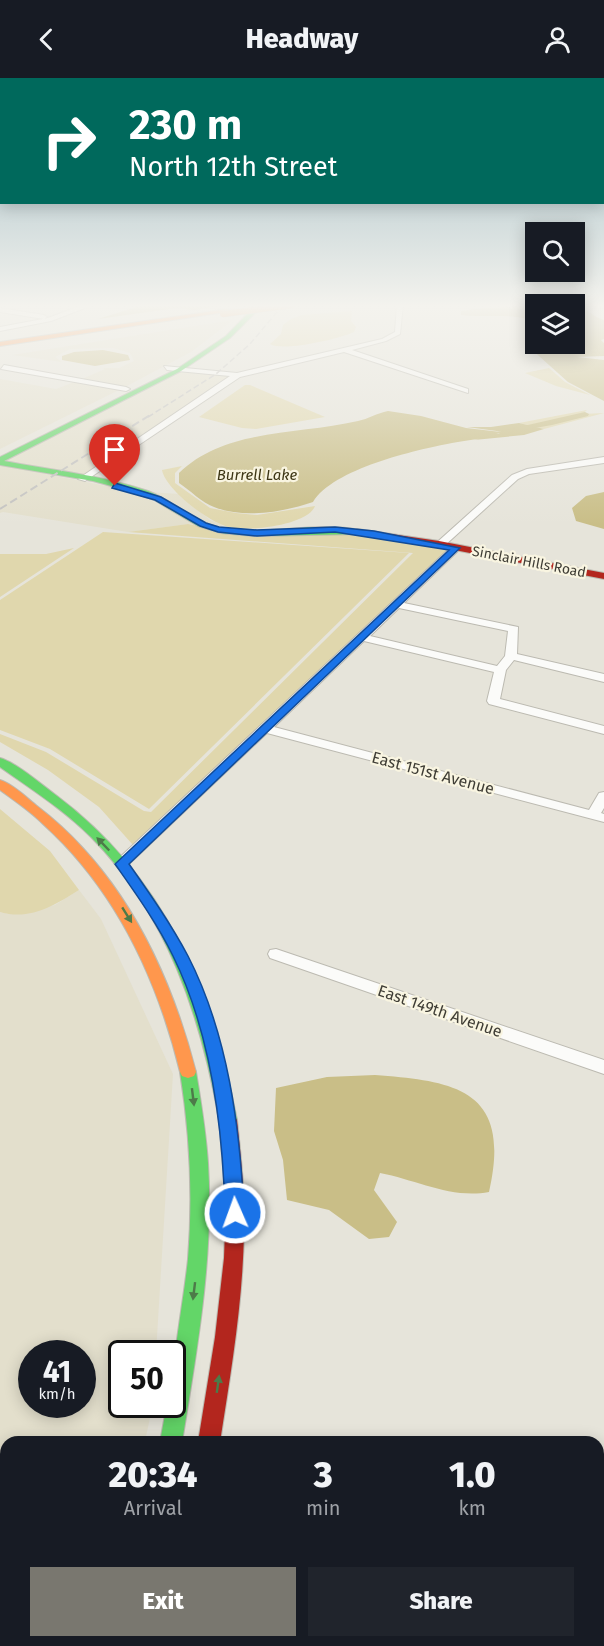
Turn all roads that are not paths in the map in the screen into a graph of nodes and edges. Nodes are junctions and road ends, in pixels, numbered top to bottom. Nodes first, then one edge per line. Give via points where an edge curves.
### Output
1 (66, 378) edge
2 (151, 378) edge
3 (157, 378) edge
4 (232, 378) edge
5 (428, 378) edge
6 (126, 389) junction
7 (465, 391) dead end
8 (100, 410) junction
9 (79, 412) junction
10 (47, 436) junction
11 (0, 451) edge
12 (604, 459) edge
13 (0, 462) edge
14 (82, 479) junction
15 (439, 545) junction
16 (456, 548) junction
17 (604, 576) edge
18 (396, 604) junction
19 (361, 637) junction
20 (512, 656) junction
21 (500, 670) junction
22 (604, 678) edge
23 (263, 728) junction
24 (604, 730) edge
25 (0, 762) edge
26 (0, 784) edge
27 (604, 796) edge
28 (599, 816) edge
29 (122, 864) junction
30 (276, 954) dead end
31 (604, 1067) edge
32 (172, 1436) edge
33 (210, 1436) edge

1 - 6 street
2 - 6 main road
3 - 8 main road
4 - 14 street
5 - 7 street
6 - 8 main road via 99,406
6 - 9 main road
8 - 10 main road
9 - 10 main road
9 - 11 main road
10 - 13 main road
12 - 15 street via 515,477
13 - 14 main road, Sinclair Hills Road
14 - 15 main road, Sinclair Hills Road via 147,494 218,529 257,533 335,530
15 - 16 main road, Sinclair Hills Road
16 - 17 main road, Sinclair Hills Road
16 - 18 street
18 - 19 street
18 - 20 street via 514,629
19 - 21 street
19 - 23 street
20 - 21 street
20 - 22 street
21 - 24 street via 493,701
23 - 28 street, East 151st Avenue
23 - 29 street
29 -> 25 main road via 47,793
26 -> 32 main road via 50,822 104,879 162,979 186,1059 198,1134 200,1226
27 - 28 street
33 -> 29 main road via 232,1285 232,1156 218,1068 197,998 159,918
30 - 31 street, East 149th Avenue

